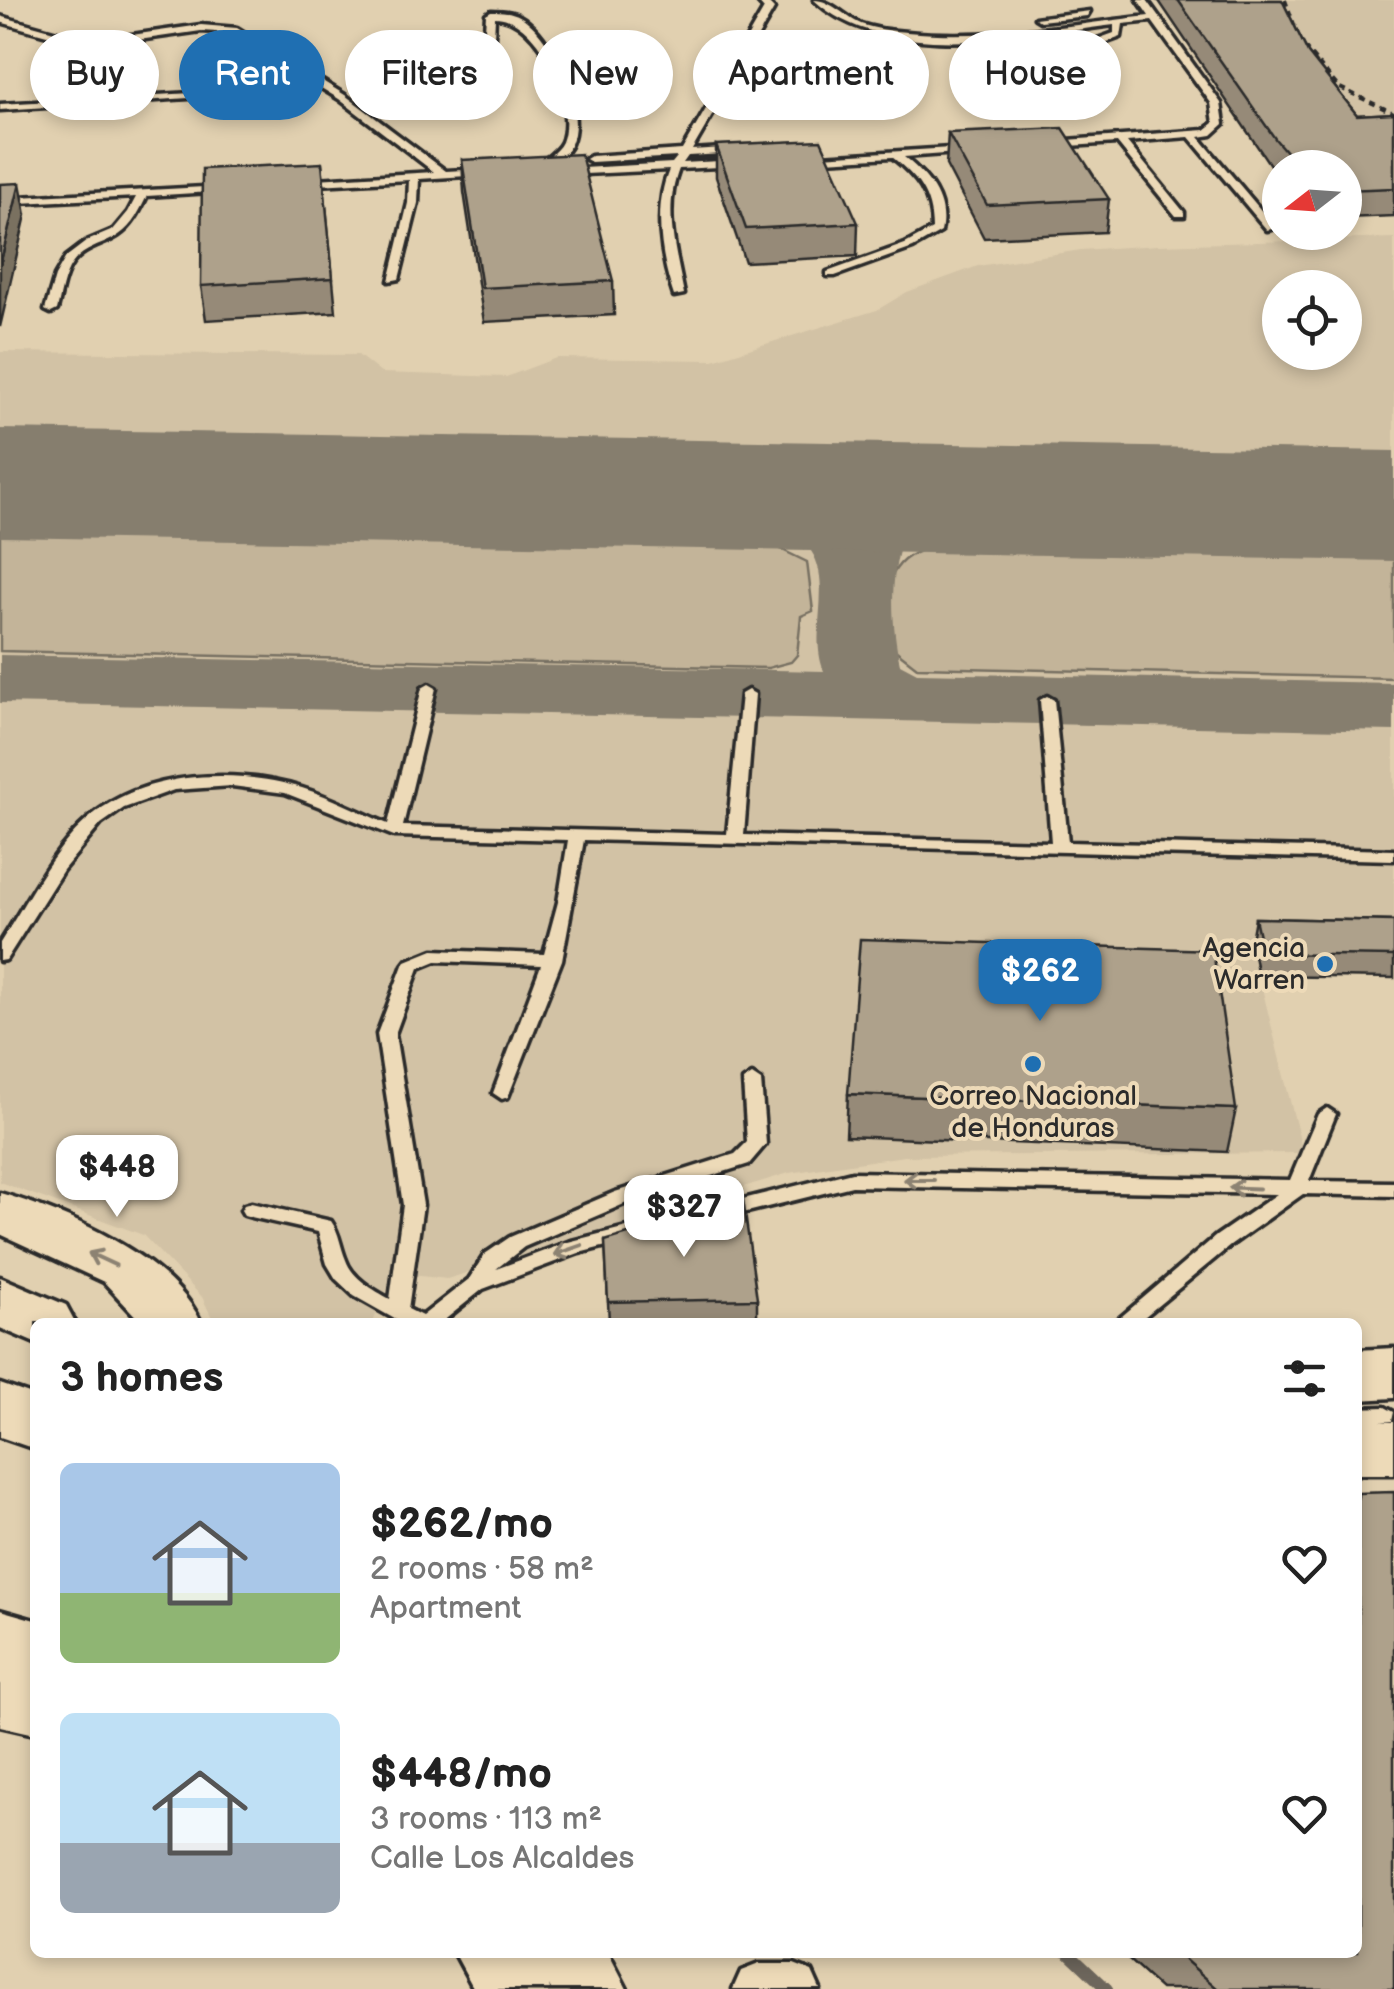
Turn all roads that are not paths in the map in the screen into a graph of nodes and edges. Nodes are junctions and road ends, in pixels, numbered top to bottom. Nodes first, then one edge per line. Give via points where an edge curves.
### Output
1 (760, 0) edge
2 (818, 0) edge
3 (1142, 0) edge
4 (1087, 13) dead end
5 (1154, 18) junction
6 (0, 19) edge
7 (1119, 22) junction
8 (490, 30) edge
9 (1005, 30) edge
10 (1030, 30) edge
11 (1118, 30) edge
12 (949, 35) edge
13 (179, 97) edge
14 (0, 107) edge
15 (1219, 124) junction
16 (1191, 134) junction
17 (969, 140) edge
18 (1120, 140) junction
19 (882, 145) junction
20 (803, 147) edge
21 (988, 149) edge
22 (744, 150) edge
23 (686, 152) junction
24 (896, 155) junction
25 (800, 160) edge
26 (546, 162) junction
27 (762, 162) edge
28 (671, 167) junction
29 (490, 170) edge
30 (441, 172) junction
31 (472, 172) junction
32 (503, 172) edge
33 (414, 174) junction
34 (282, 185) edge
35 (244, 188) edge
36 (142, 194) junction
37 (0, 201) edge
38 (1180, 214) dead end
39 (1262, 217) edge
40 (831, 274) dead end
41 (393, 280) dead end
42 (678, 294) dead end
43 (51, 310) dead end
44 (430, 688) dead end
45 (748, 694) dead end
46 (1047, 700) dead end
47 (394, 831) junction
48 (577, 836) junction
49 (734, 840) junction
50 (1060, 847) junction
51 (1394, 855) edge
52 (0, 956) edge
53 (553, 960) junction
54 (752, 1080) dead end
55 (502, 1093) dead end
56 (1327, 1114) dead end
57 (1394, 1189) edge
58 (1296, 1190) junction
59 (252, 1210) dead end
60 (0, 1212) edge
61 (710, 1214) edge
62 (676, 1222) edge
63 (476, 1284) junction
64 (0, 1300) edge
65 (407, 1317) edge
66 (34, 1318) edge
67 (170, 1318) edge
68 (433, 1318) edge
69 (1131, 1318) edge
70 (0, 1340) edge
71 (30, 1350) edge
72 (0, 1410) edge
73 (30, 1421) edge
74 (0, 1641) edge
75 (30, 1649) edge
76 (0, 1698) edge
77 (30, 1705) edge
78 (493, 1958) edge
79 (571, 1958) edge
80 (515, 1989) edge
81 (592, 1989) edge
82 (759, 1989) edge
83 (794, 1989) edge

1 - 23 lane via 770,10
2 - 12 lane via 872,30
3 - 5 lane
4 - 9 lane
5 - 7 lane
5 - 15 lane via 1216,102
6 - 30 lane via 90,44 201,28 234,30 342,97
7 - 10 lane
7 - 11 lane
8 - 26 lane via 491,14 517,15 554,57 573,122 566,146
13 - 14 lane
15 - 16 lane
15 - 18 lane via 1046,140
16 - 18 lane
16 - 39 lane
17 - 19 lane
18 - 38 lane
19 - 20 lane
19 - 24 lane
21 - 24 lane
22 - 23 lane
23 - 26 lane
23 - 28 lane
24 - 25 lane
24 - 40 lane via 927,180 939,207 937,230
26 - 28 lane via 527,170
27 - 28 lane
28 - 42 lane via 664,191
29 - 31 lane
30 - 31 lane
30 - 33 lane
31 - 32 lane
33 - 34 lane
33 - 41 lane
35 - 36 lane
36 - 37 lane
36 - 43 lane via 124,231 66,263
44 - 47 lane
45 - 49 lane
46 - 50 lane
47 - 48 lane
47 - 52 lane via 290,790 248,782 146,792 78,838
48 - 49 lane
48 - 53 lane via 570,899
49 - 50 lane
50 - 51 lane
53 - 55 lane
53 - 65 lane via 434,955 412,965 386,1034 413,1205
54 - 63 lane via 757,1144 742,1160 622,1196 518,1242 492,1259
56 - 58 lane
57 - 58 lane
58 -> 61 lane via 852,1180
58 - 69 lane
59 - 65 lane via 324,1226 337,1266
67 -> 60 main road via 123,1268
62 -> 63 lane via 575,1247
63 - 68 lane
64 - 66 main road
70 - 71 main road
72 - 73 main road
74 - 75 main road
76 - 77 main road
78 - 80 main road
79 - 81 main road
82 - 83 street

